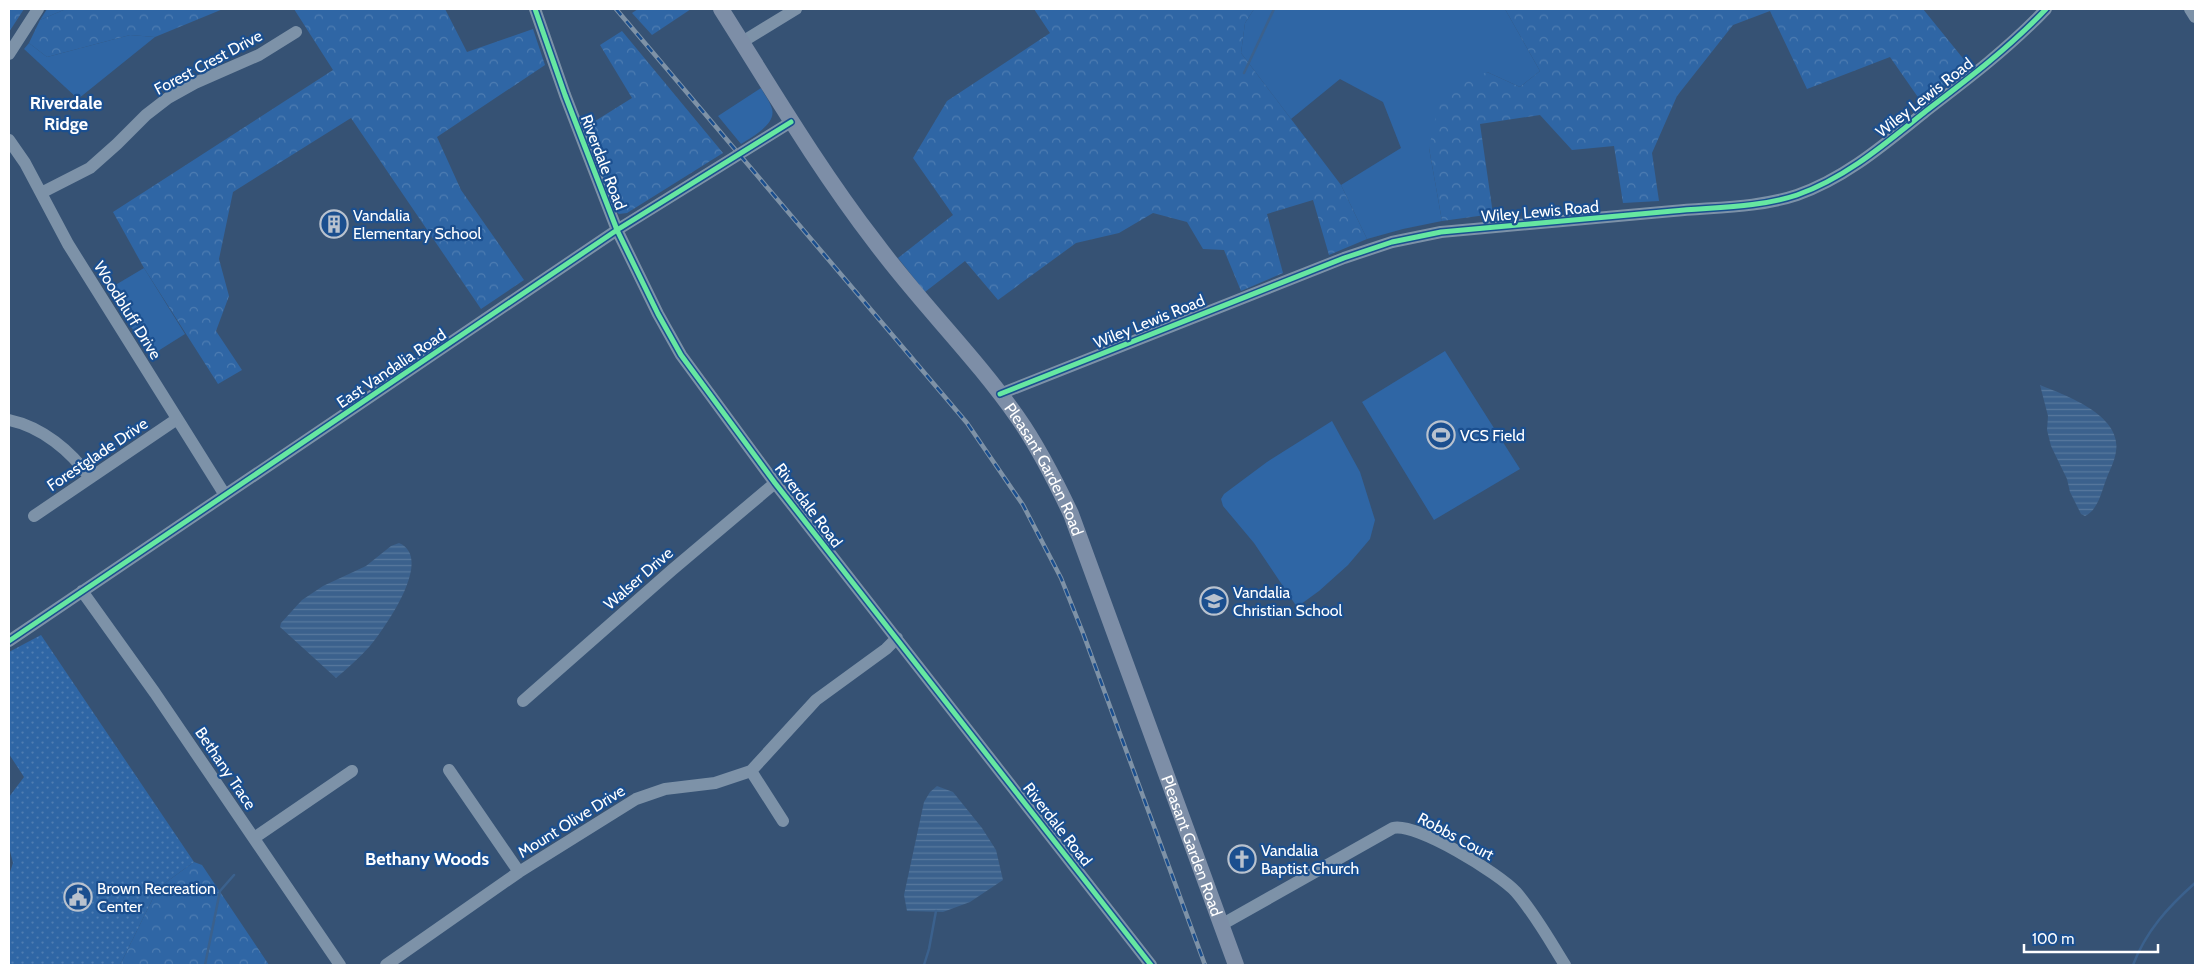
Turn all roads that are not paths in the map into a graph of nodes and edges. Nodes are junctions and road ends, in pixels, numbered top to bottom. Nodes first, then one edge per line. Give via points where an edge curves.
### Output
1 (38, 9) edge
2 (535, 9) edge
3 (722, 9) edge
4 (796, 9) edge
5 (2046, 9) edge
6 (2190, 9) edge
7 (2195, 17) edge
8 (296, 32) dead end
9 (742, 42) junction
10 (9, 54) edge
11 (791, 122) junction
12 (9, 140) edge
13 (41, 193) junction
14 (617, 230) junction
15 (1000, 394) junction
16 (177, 418) junction
17 (9, 420) edge
18 (90, 478) junction
19 (776, 483) junction
20 (225, 495) junction
21 (34, 516) dead end
22 (82, 591) junction
23 (897, 638) junction
24 (9, 641) edge
25 (523, 701) dead end
26 (449, 770) dead end
27 (352, 771) dead end
28 (751, 771) junction
29 (783, 821) dead end
30 (254, 838) junction
31 (519, 872) junction
32 (1221, 924) junction
33 (340, 965) edge
34 (386, 965) edge
35 (1151, 965) edge
36 (1236, 965) edge
37 (1565, 965) edge

1 - 10 street
2 - 14 street, Riverdale Road
3 - 9 main road, Pleasant Garden Road
4 - 9 street
5 - 15 street, Wiley Lewis Road via 1977,72 1873,153 1829,181 1800,194 1745,204 1440,232 1392,242 1347,256
6 - 7 street
8 - 13 street, Forest Crest Drive via 260,55 168,98 146,114 90,168
9 - 11 main road, Pleasant Garden Road
11 - 14 street, East Vandalia Road
11 - 15 main road, Pleasant Garden Road via 875,243
12 - 13 street, Woodbluff Drive
13 - 16 street, Woodbluff Drive via 68,244
14 - 19 street, Riverdale Road via 681,354
14 - 20 street, East Vandalia Road
15 - 32 main road, Pleasant Garden Road via 1042,457 1070,514
16 - 18 street, Forestglade Drive
16 - 20 street, Woodbluff Drive
17 - 18 street via 38,430 62,447
18 - 21 street, Forestglade Drive
19 - 23 street, Riverdale Road
19 - 25 street, Walser Drive
20 - 22 street, East Vandalia Road
22 - 24 street, East Vandalia Road
22 - 30 street, Bethany Trace
23 - 28 street, Mount Olive Drive via 816,700
23 - 35 street, Riverdale Road
26 - 31 street
27 - 30 street
28 - 29 street
28 - 31 street, Mount Olive Drive via 715,783 666,789 636,798
30 - 33 street, Bethany Trace
31 - 34 street, Mount Olive Drive
32 - 36 main road, Pleasant Garden Road
32 - 37 street, Robbs Court via 1393,828 1404,828 1422,833 1484,868 1515,891

